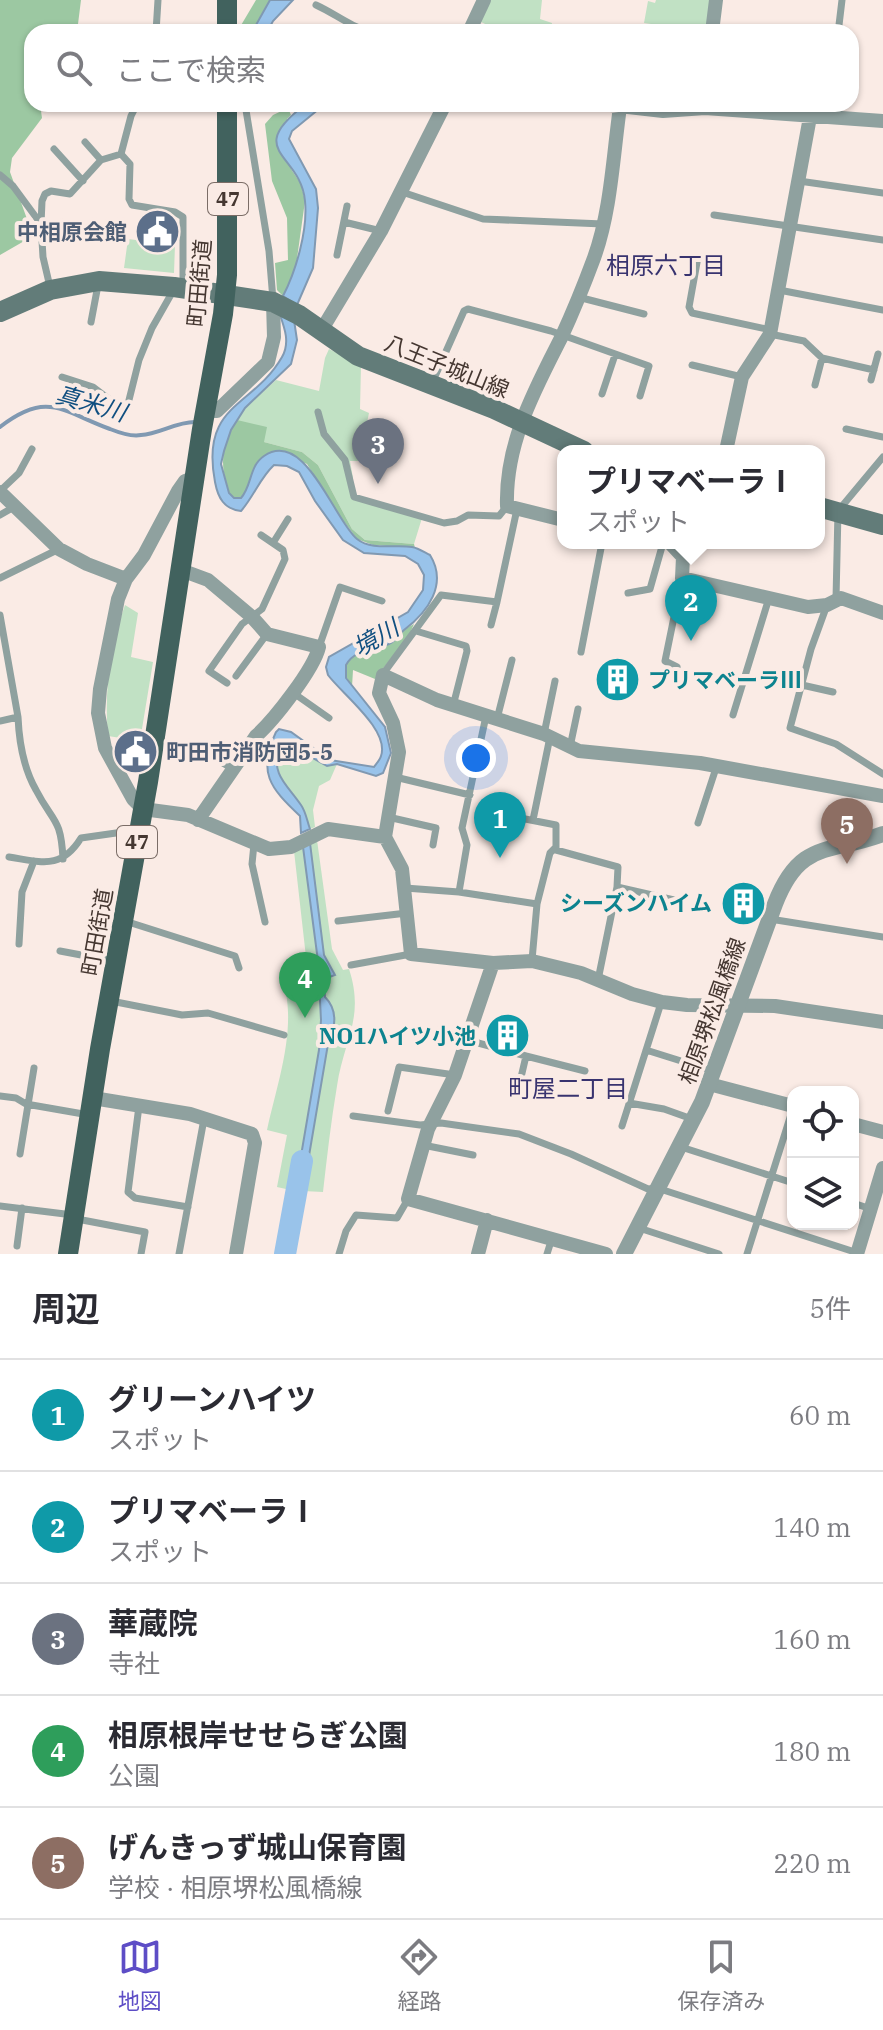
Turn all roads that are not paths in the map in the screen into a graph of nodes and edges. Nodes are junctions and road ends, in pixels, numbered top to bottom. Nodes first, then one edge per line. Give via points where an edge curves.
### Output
1 (158, 0) edge
2 (227, 0) edge
3 (484, 0) edge
4 (716, 0) edge
5 (842, 0) edge
6 (316, 5) dead end
7 (156, 24) edge
8 (227, 24) edge
9 (347, 24) edge
10 (473, 24) edge
11 (713, 24) edge
12 (839, 24) edge
13 (133, 112) edge
14 (226, 112) edge
15 (246, 112) edge
16 (441, 112) edge
17 (619, 112) edge
18 (762, 112) edge
19 (810, 117) junction
20 (883, 121) edge
21 (85, 142) dead end
22 (54, 149) dead end
23 (121, 154) junction
24 (101, 160) junction
25 (0, 175) edge
26 (83, 181) junction
27 (799, 181) junction
28 (400, 192) junction
29 (883, 193) edge
30 (347, 206) dead end
31 (714, 215) dead end
32 (344, 222) junction
33 (41, 224) junction
34 (603, 224) junction
35 (790, 227) junction
36 (381, 231) junction
37 (883, 240) edge
38 (337, 255) dead end
39 (698, 257) dead end
40 (99, 281) junction
41 (178, 288) junction
42 (778, 289) junction
43 (50, 290) junction
44 (226, 294) junction
45 (578, 297) junction
46 (276, 303) junction
47 (883, 310) edge
48 (0, 312) edge
49 (644, 314) dead end
50 (91, 322) dead end
51 (321, 331) junction
52 (770, 332) junction
53 (562, 335) junction
54 (878, 354) dead end
55 (615, 355) junction
56 (822, 358) junction
57 (692, 365) dead end
58 (874, 370) junction
59 (62, 377) dead end
60 (742, 377) junction
61 (871, 380) dead end
62 (431, 385) junction
63 (815, 385) dead end
64 (602, 394) dead end
65 (640, 396) dead end
66 (318, 412) dead end
67 (204, 419) junction
68 (520, 421) junction
69 (846, 429) dead end
70 (883, 437) edge
71 (571, 445) edge
72 (727, 445) edge
73 (32, 449) dead end
74 (883, 457) edge
75 (196, 477) junction
76 (0, 491) edge
77 (14, 507) junction
78 (512, 507) junction
79 (828, 509) edge
80 (0, 515) edge
81 (557, 518) edge
82 (288, 519) dead end
83 (883, 525) edge
84 (261, 535) dead end
85 (273, 543) junction
86 (59, 549) junction
87 (601, 549) edge
88 (661, 549) edge
89 (676, 549) edge
90 (181, 570) junction
91 (0, 578) edge
92 (682, 578) junction
93 (126, 579) junction
94 (628, 593) dead end
95 (769, 598) junction
96 (382, 601) dead end
97 (497, 602) junction
98 (831, 602) junction
99 (883, 613) edge
100 (0, 615) edge
101 (252, 617) junction
102 (491, 625) dead end
103 (1, 631) edge
104 (416, 631) junction
105 (267, 634) junction
106 (319, 647) junction
107 (581, 652) dead end
108 (512, 660) dead end
109 (677, 667) dead end
110 (209, 671) junction
111 (383, 675) junction
112 (236, 676) dead end
113 (203, 678) dead end
114 (555, 681) dead end
115 (227, 683) dead end
116 (802, 685) junction
117 (292, 692) junction
118 (833, 692) dead end
119 (453, 706) junction
120 (578, 709) dead end
121 (733, 715) dead end
122 (18, 717) junction
123 (329, 718) dead end
124 (492, 718) junction
125 (0, 721) edge
126 (547, 735) junction
127 (217, 747) dead end
128 (570, 747) junction
129 (717, 765) junction
130 (233, 769) junction
131 (883, 774) edge
132 (395, 777) junction
133 (470, 795) junction
134 (883, 796) edge
135 (143, 809) junction
136 (505, 815) dead end
137 (388, 817) junction
138 (198, 820) junction
139 (533, 820) junction
140 (698, 823) dead end
141 (139, 830) junction
142 (882, 835) edge
143 (385, 837) junction
144 (254, 844) junction
145 (433, 845) dead end
146 (555, 848) junction
147 (9, 857) dead end
148 (63, 859) junction
149 (34, 861) junction
150 (617, 887) junction
151 (405, 888) junction
152 (459, 892) junction
153 (674, 900) dead end
154 (537, 904) junction
155 (407, 913) junction
156 (770, 919) junction
157 (123, 920) junction
158 (338, 921) dead end
159 (265, 922) dead end
160 (883, 937) edge
161 (19, 944) dead end
162 (60, 951) dead end
163 (411, 954) junction
164 (116, 961) junction
165 (532, 961) junction
166 (493, 963) junction
167 (351, 965) dead end
168 (239, 968) dead end
169 (598, 980) junction
170 (109, 1001) junction
171 (662, 1002) junction
172 (737, 1006) junction
173 (883, 1022) edge
174 (284, 1035) dead end
175 (467, 1040) junction
176 (646, 1050) junction
177 (526, 1056) junction
178 (34, 1068) dead end
179 (585, 1071) dead end
180 (455, 1075) junction
181 (712, 1078) junction
182 (519, 1086) dead end
183 (0, 1096) edge
184 (629, 1103) junction
185 (26, 1104) junction
186 (787, 1105) edge
187 (92, 1106) junction
188 (139, 1106) junction
189 (388, 1111) dead end
190 (353, 1116) dead end
191 (204, 1119) junction
192 (694, 1120) junction
193 (431, 1123) junction
194 (622, 1126) dead end
195 (859, 1126) edge
196 (787, 1127) edge
197 (883, 1132) edge
198 (423, 1145) junction
199 (680, 1146) junction
200 (20, 1154) dead end
201 (473, 1155) dead end
202 (882, 1175) edge
203 (772, 1176) junction
204 (787, 1181) edge
205 (657, 1188) junction
206 (408, 1199) junction
207 (859, 1205) edge
208 (0, 1206) edge
209 (188, 1207) junction
210 (22, 1208) junction
211 (871, 1209) junction
212 (75, 1217) junction
213 (757, 1219) junction
214 (487, 1220) junction
215 (637, 1228) junction
216 (552, 1238) junction
217 (17, 1246) dead end
218 (857, 1253) edge
219 (68, 1254) edge
220 (141, 1254) edge
221 (179, 1254) edge
222 (236, 1254) edge
223 (339, 1254) edge
224 (478, 1254) edge
225 (547, 1254) edge
226 (606, 1254) edge
227 (624, 1254) edge
228 (719, 1254) edge
229 (747, 1254) edge

1 - 7 lane
2 - 8 main road
3 - 10 street
4 - 11 street
5 - 12 lane
6 - 9 lane
13 - 23 lane
14 - 44 main road, 町田街道 / 47
15 - 46 lane
16 - 28 street
17 - 34 street
18 - 19 street
19 - 20 street
19 - 27 street
21 - 24 lane
22 - 26 lane
23 - 24 lane
23 - 41 lane via 130,164 132,205 183,217
24 - 26 lane
25 - 33 lane
26 - 33 lane via 70,194 45,194
27 - 29 lane
27 - 35 street
28 - 34 lane via 483,219
28 - 36 street
30 - 32 lane
31 - 35 lane
32 - 36 lane
32 - 38 lane
33 - 43 lane
34 - 45 street
35 - 37 lane
35 - 42 street
36 - 51 street
39 - 52 lane via 692,313
40 - 41 main road
40 - 43 main road
40 - 50 lane
41 - 44 main road
41 - 59 lane via 152,328 128,404 118,406 93,387
42 - 47 lane
42 - 52 street
43 - 48 main road
44 - 46 main road
44 - 67 main road, 町田街道 / 47
45 - 49 lane
45 - 53 street
46 - 51 main road, 八王子城山線
46 - 67 street via 268,362
51 - 62 main road, 八王子城山線 via 358,356
52 - 56 lane via 804,341
52 - 60 street
53 - 55 lane
53 - 62 lane via 468,309
53 - 68 street
54 - 58 lane
55 - 64 lane
55 - 65 lane via 649,366
56 - 58 lane
56 - 63 lane
57 - 60 lane
58 - 61 lane
60 - 72 street
62 - 68 main road, 八王子城山線
66 - 78 lane via 324,434 345,460 354,497 444,523 468,515 499,516
67 - 75 main road, 町田街道 / 47
68 - 71 main road, 八王子城山線
68 - 78 street via 509,480
69 - 70 lane
73 - 76 lane via 19,473
74 - 79 lane
75 - 90 main road, 町田街道 / 47
75 - 93 street via 178,491
76 - 77 street
77 - 80 lane
77 - 86 street
78 - 81 street
78 - 97 lane
79 - 83 main road
79 - 98 lane
82 - 85 lane
84 - 85 lane
85 - 101 lane via 285,559 262,609
86 - 91 lane
86 - 93 street
87 - 107 lane
88 - 94 lane via 650,589
89 - 92 street via 683,557
90 - 101 street via 208,580
90 - 135 main road, 町田街道 / 47
92 - 95 street
92 - 109 lane via 665,661
93 - 135 street via 107,645 98,713 105,748
95 - 98 street via 808,607
95 - 121 lane
96 - 106 lane via 340,587
97 - 102 lane
97 - 104 lane via 443,594
98 - 99 street via 847,599
98 - 116 lane
100 - 103 lane
101 - 105 street
101 - 110 lane
103 - 122 lane
104 - 111 lane
104 - 119 lane via 466,646
105 - 106 street
105 - 112 lane
106 - 117 street
108 - 124 lane
110 - 113 lane
110 - 115 lane
111 - 119 street
111 - 132 street via 379,693 399,752
114 - 126 lane
116 - 118 lane
116 - 131 lane via 791,729 836,744
117 - 123 lane
117 - 130 street
119 - 124 street
120 - 128 lane
122 - 125 lane
122 - 148 lane via 18,736 35,789 61,832
124 - 126 street
124 - 133 lane
126 - 128 street
126 - 139 lane
127 - 130 lane via 211,756
128 - 129 street
129 - 134 street
129 - 140 lane
130 - 138 street
132 - 133 lane
132 - 137 street
133 - 152 lane via 462,828 467,845
135 - 138 street
135 - 141 main road, 町田街道 / 47
136 - 139 lane
137 - 143 street
137 - 145 lane via 436,828
138 - 144 street
139 - 146 lane via 557,827
141 - 148 lane via 81,838
141 - 157 main road, 町田街道 / 47
142 - 156 street, 相原堺松風橋線 via 835,845 806,859 781,888
143 - 144 street via 336,829 294,846 269,849
143 - 151 street via 402,869
144 - 159 lane via 252,864
146 - 150 lane via 618,867
146 - 154 lane
147 - 149 lane
148 - 149 lane
149 - 161 lane via 22,892
150 - 153 lane
150 - 169 lane
151 - 152 lane
151 - 155 street
152 - 154 lane
154 - 165 lane
155 - 158 lane
155 - 163 street
156 - 160 lane
156 - 172 street, 相原堺松風橋線
157 - 164 main road, 町田街道 / 47
157 - 168 lane via 235,956
162 - 164 lane
163 - 166 street
163 - 167 lane
164 - 170 main road, 町田街道 / 47
165 - 166 street
165 - 169 street
166 - 175 street
169 - 171 street
170 - 174 lane via 182,1015 208,1013
170 - 187 main road, 町田街道 / 47
171 - 172 street
171 - 176 lane
172 - 173 street via 775,1006
172 - 181 street, 相原堺松風橋線
175 - 177 lane
175 - 180 street
176 - 181 lane
176 - 184 lane
177 - 179 lane
177 - 182 lane
178 - 185 lane
180 - 189 lane via 399,1067
180 - 193 street
181 - 186 street
181 - 192 street, 相原堺松風橋線
183 - 185 lane
184 - 192 lane
184 - 194 lane
185 - 187 lane
185 - 200 lane
187 - 188 street
187 - 212 main road, 町田街道 / 47
188 - 191 street
188 - 209 lane via 128,1192 135,1198
190 - 193 lane
191 - 209 lane
191 - 222 street via 255,1139
192 - 199 street, 相原堺松風橋線
193 - 198 street
193 - 205 lane via 533,1138 648,1189
195 - 197 street
196 - 203 lane
198 - 201 lane
198 - 206 street
199 - 203 lane
199 - 205 street, 相原堺松風橋線
202 - 211 street
203 - 204 lane
203 - 213 lane
205 - 213 lane
205 - 215 street, 相原堺松風橋線
206 - 214 street
206 - 223 lane via 397,1218 356,1215
207 - 211 lane
208 - 210 lane
209 - 221 lane
210 - 212 lane
210 - 217 lane
211 - 218 street
212 - 219 main road, 町田街道 / 47
212 - 220 lane via 145,1232
213 - 218 lane
213 - 229 lane
214 - 216 street
214 - 224 street
215 - 227 street, 相原堺松風橋線
215 - 228 lane
216 - 225 lane
216 - 226 street

